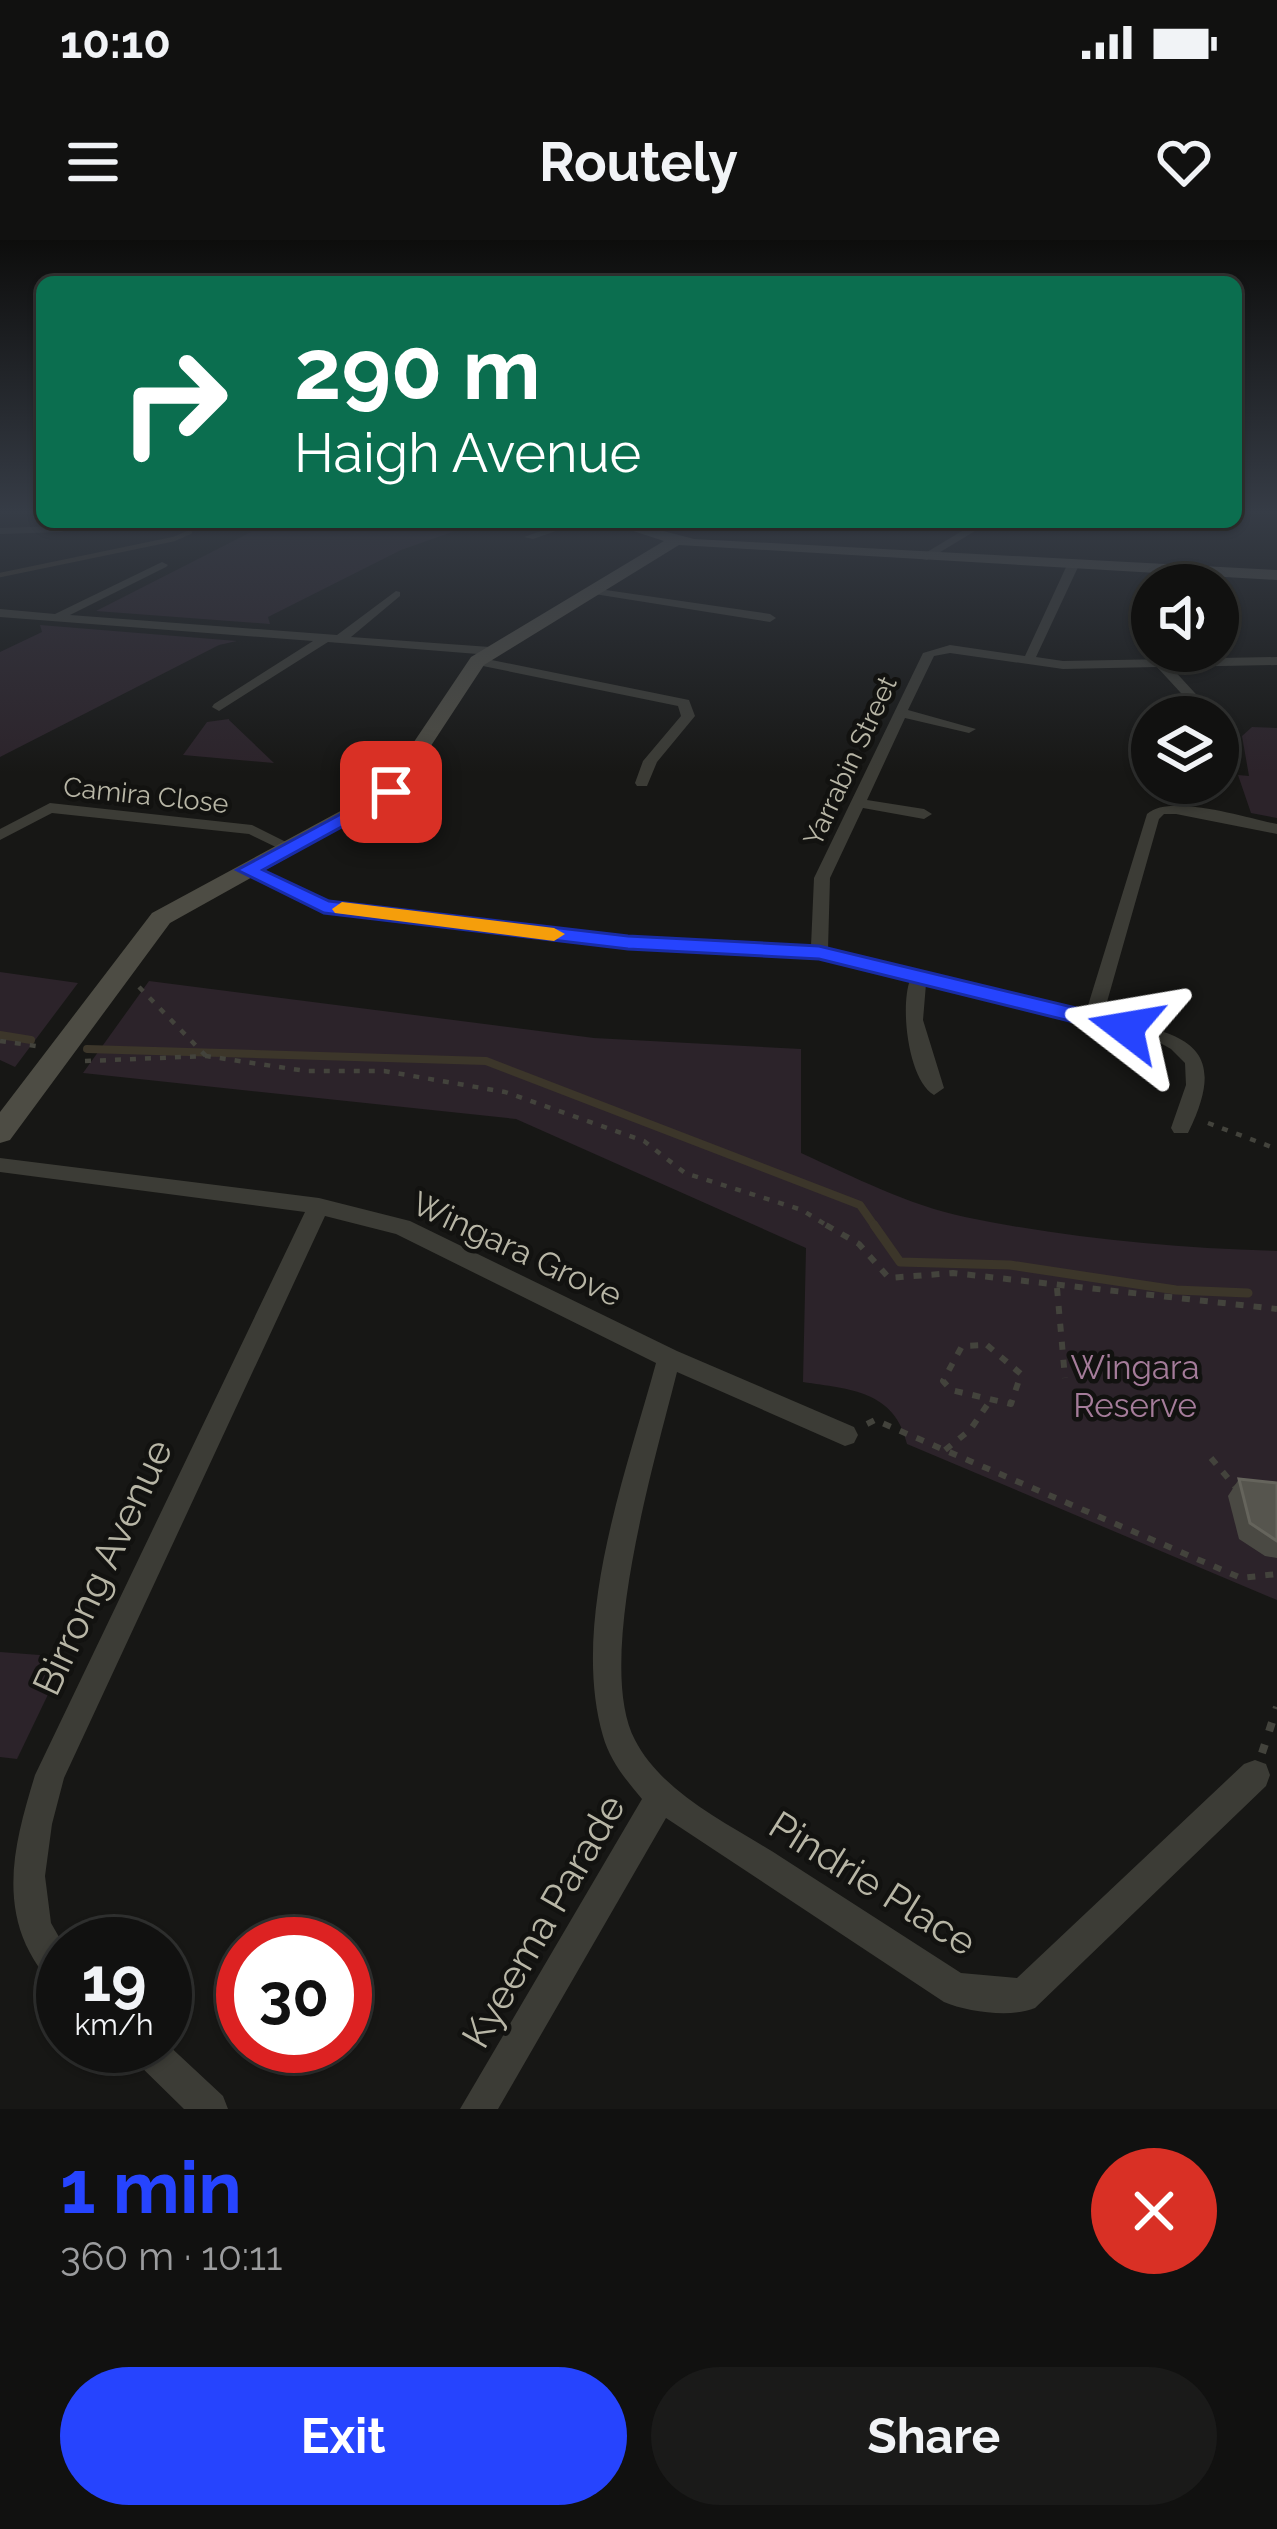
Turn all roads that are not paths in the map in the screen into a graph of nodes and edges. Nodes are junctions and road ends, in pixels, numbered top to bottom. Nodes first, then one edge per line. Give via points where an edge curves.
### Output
1 (96, 598) edge
2 (390, 598) edge
3 (580, 598) edge
4 (640, 598) edge
5 (1058, 598) edge
6 (0, 613) edge
7 (57, 617) junction
8 (770, 618) dead end
9 (332, 639) junction
10 (483, 656) junction
11 (1029, 661) junction
12 (1277, 661) edge
13 (1239, 662) edge
14 (1131, 663) edge
15 (1168, 672) edge
16 (1191, 696) edge
17 (219, 707) dead end
18 (902, 713) junction
19 (969, 729) dead end
20 (642, 783) dead end
21 (858, 803) junction
22 (924, 814) dead end
23 (1277, 829) edge
24 (0, 835) edge
25 (290, 848) junction
26 (247, 870) junction
27 (819, 952) junction
28 (919, 979) junction
29 (1093, 1019) junction
30 (934, 1088) dead end
31 (1184, 1122) road end
32 (0, 1133) edge
33 (0, 1166) edge
34 (319, 1206) junction
35 (668, 1358) junction
36 (845, 1435) road end
37 (1255, 1775) road end
38 (661, 1797) junction
39 (36, 1919) edge
40 (172, 2073) edge
41 (210, 2109) edge
42 (478, 2109) edge

1 - 7 street
2 - 9 street
3 - 10 street
4 - 8 street
5 - 11 street
6 - 7 street
7 - 9 street
9 - 10 street
9 - 17 street
10 - 20 street via 684,703 688,716
10 - 25 street via 391,792
11 - 14 street, Yarrabin Street
11 - 18 street, Yarrabin Street via 928,653
12 - 13 street, Yarrabin Street
15 - 16 street
18 - 19 street
18 - 21 street, Yarrabin Street
21 - 22 street
21 - 27 street, Yarrabin Street via 822,878
23 - 29 street via 1175,809 1152,817
24 - 25 street, Camira Close via 50,808 253,830
25 - 26 street
26 - 27 street via 324,907 608,940
26 - 32 street via 161,918
27 - 28 street
28 - 29 street
28 - 30 street via 916,1036
29 - 31 street via 1161,1036 1192,1054 1198,1081
33 - 34 street, Wingara Grove
34 - 35 street, Wingara Grove via 402,1227
34 - 39 street, Birrong Avenue via 50,1775 30,1839 28,1900
35 - 36 street, Wingara Grove
35 - 38 street, Kyeema Parade via 620,1558 607,1690 620,1743
37 - 38 street, Pindrie Place via 1023,1996 956,1990
38 - 42 street, Kyeema Parade
40 - 41 street

